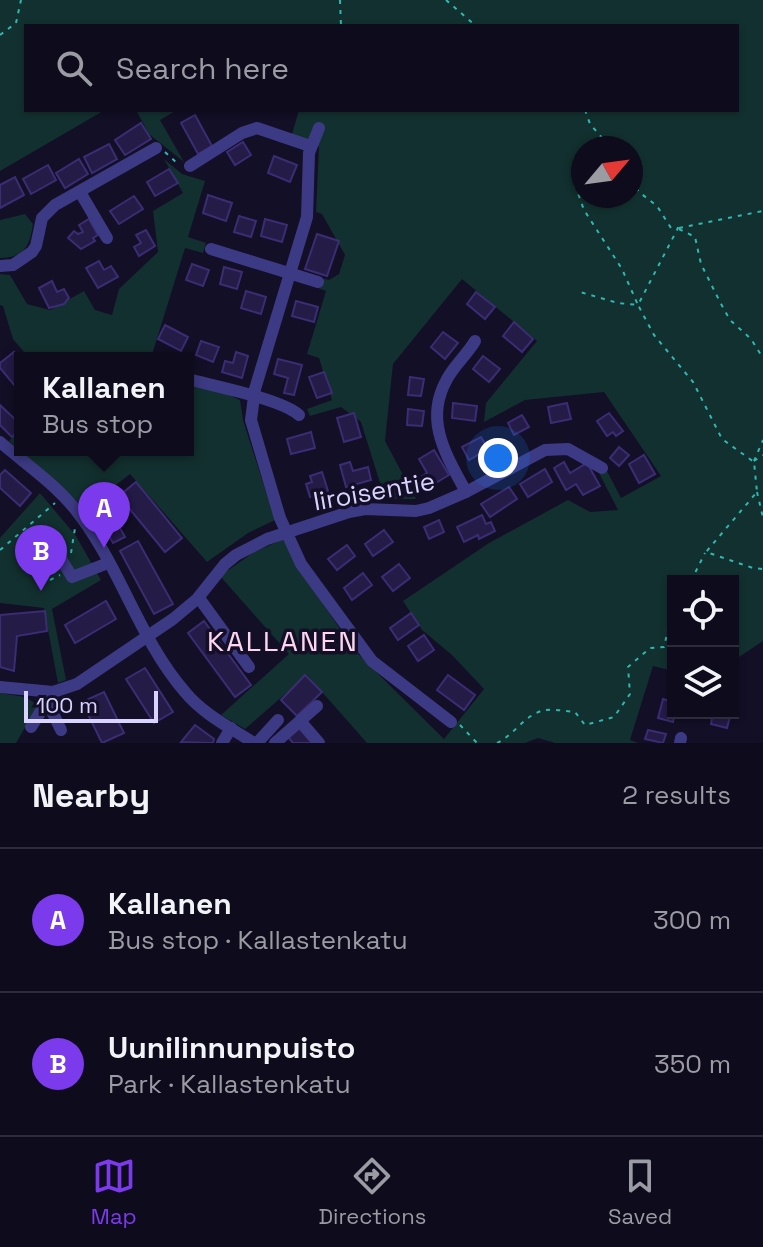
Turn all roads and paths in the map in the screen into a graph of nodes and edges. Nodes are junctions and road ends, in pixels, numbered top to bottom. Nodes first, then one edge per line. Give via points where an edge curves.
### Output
1 (21, 0) edge
2 (340, 0) edge
3 (446, 0) edge
4 (341, 24) edge
5 (474, 24) edge
6 (0, 35) edge
7 (586, 112) edge
8 (319, 128) dead end
9 (600, 136) edge
10 (310, 146) junction
11 (156, 148) joint
12 (190, 166) joint
13 (80, 192) junction
14 (643, 195) edge
15 (583, 208) edge
16 (763, 211) edge
17 (678, 228) junction
18 (107, 238) dead end
19 (211, 249) dead end
20 (0, 266) edge
21 (289, 274) junction
22 (318, 282) dead end
23 (580, 292) dead end
24 (638, 305) junction
25 (475, 341) dead end
26 (763, 358) edge
27 (194, 381) edge
28 (252, 397) junction
29 (299, 415) dead end
30 (763, 440) edge
31 (5, 446) edge
32 (763, 455) edge
33 (16, 456) edge
34 (0, 461) edge
35 (754, 462) junction
36 (602, 468) dead end
37 (466, 492) junction
38 (757, 492) junction
39 (56, 503) dead end
40 (763, 518) edge
41 (285, 532) junction
42 (0, 550) edge
43 (706, 552) junction
44 (60, 557) dead end
45 (108, 563) junction
46 (763, 569) edge
47 (694, 575) edge
48 (199, 598) junction
49 (667, 634) edge
50 (147, 639) junction
51 (249, 667) dead end
52 (0, 687) edge
53 (50, 698) junction
54 (317, 706) dead end
55 (278, 720) dead end
56 (452, 720) joint
57 (300, 721) junction
58 (31, 727) dead end
59 (231, 728) junction
60 (61, 730) dead end
61 (222, 743) edge
62 (256, 743) edge
63 (275, 743) edge
64 (319, 743) edge
65 (477, 743) edge
66 (497, 743) edge

1 - 6 path via 16,23
2 - 4 path
3 - 5 path
7 - 9 path
8 - 10 street
10 - 12 street via 257,128
10 - 21 street via 307,217
11 - 12 path
11 - 13 street
13 - 18 street
13 - 20 street via 42,218 32,252 13,265
14 - 17 path via 671,228
15 - 24 path
16 - 17 path
17 - 24 path
17 - 26 path via 695,237 701,264 730,320
19 - 21 street
21 - 22 street
21 - 28 street
23 - 24 path
24 - 35 path via 654,335 693,382 722,439
25 - 37 street via 444,384 436,420 440,444
27 - 28 street
28 - 29 street
28 - 41 street via 255,437
30 - 35 path
31 - 34 street
32 - 35 path
33 - 45 street via 69,502
35 - 38 path
36 - 37 street, Iiroisentie via 568,449 545,450
37 - 41 street, Iiroisentie via 416,511 365,509
38 - 40 path
38 - 43 path
39 - 42 path
41 - 48 street, Iiroisentie via 236,555
41 - 56 street via 301,564 364,651 383,671
43 - 46 path
43 - 47 path
44 - 45 street via 72,577
45 - 50 street
48 - 50 street, Iiroisentie
48 - 51 street
49 - 66 path via 664,647 650,648 628,667 630,694 614,717 585,725 575,712 542,711
50 - 53 street, Iiroisentie
50 - 59 street via 186,694
52 - 53 street, Iiroisentie
53 - 58 street
53 - 60 street
54 - 57 street
55 - 62 street
56 - 65 path
57 - 63 street
57 - 64 street
59 - 61 street
59 - 62 street

